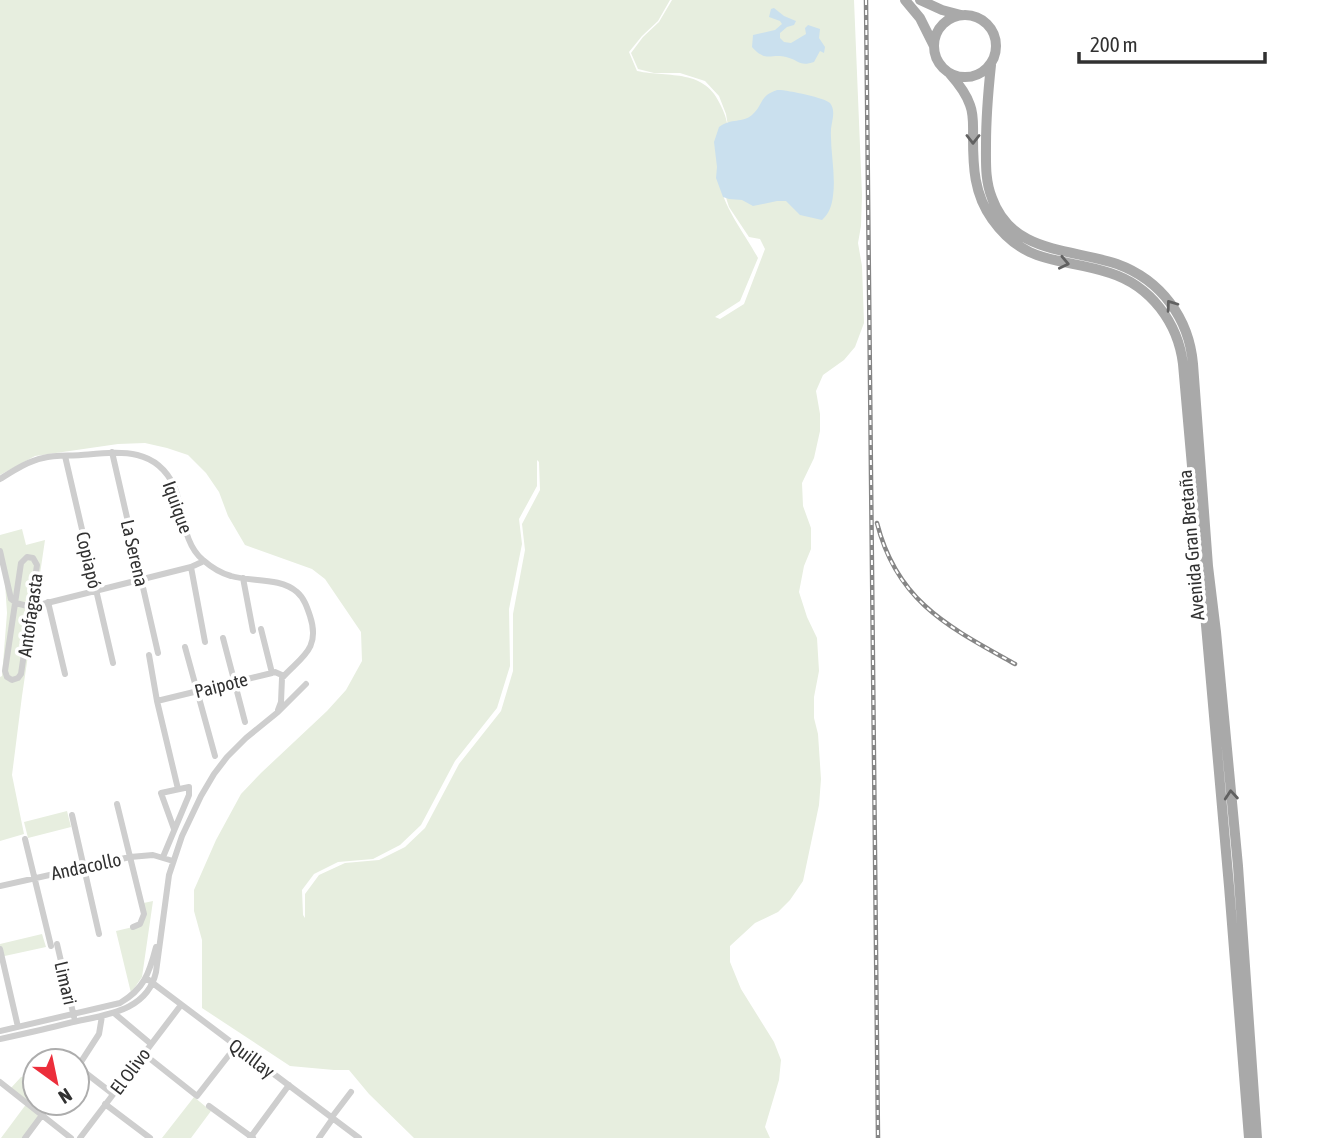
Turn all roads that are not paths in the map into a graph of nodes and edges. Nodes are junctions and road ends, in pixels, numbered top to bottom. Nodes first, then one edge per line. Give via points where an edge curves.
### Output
1 (905, 0) edge
2 (920, 0) edge
3 (963, 15) junction
4 (934, 46) junction
5 (991, 65) junction
6 (950, 74) junction
7 (111, 452) junction
8 (65, 456) junction
9 (0, 479) edge
10 (0, 551) edge
11 (204, 561) junction
12 (191, 567) junction
13 (141, 579) junction
14 (243, 579) junction
15 (96, 590) junction
16 (13, 601) junction
17 (48, 602) junction
18 (31, 607) junction
19 (261, 629) dead end
20 (253, 631) dead end
21 (223, 638) dead end
22 (205, 642) dead end
23 (185, 647) dead end
24 (158, 653) dead end
25 (149, 655) dead end
26 (113, 663) dead end
27 (3, 672) edge
28 (272, 673) junction
29 (65, 674) dead end
30 (284, 676) junction
31 (235, 681) junction
32 (306, 684) dead end
33 (197, 691) junction
34 (157, 701) junction
35 (278, 712) junction
36 (245, 722) dead end
37 (215, 756) dead end
38 (178, 789) junction
39 (117, 804) dead end
40 (72, 815) dead end
41 (174, 829) junction
42 (25, 839) dead end
43 (130, 856) junction
44 (163, 857) junction
45 (173, 861) junction
46 (84, 867) junction
47 (34, 878) junction
48 (0, 886) edge
49 (133, 927) dead end
50 (160, 929) junction
51 (99, 934) dead end
52 (0, 949) edge
53 (146, 978) junction
54 (153, 984) junction
55 (181, 1005) junction
56 (114, 1013) junction
57 (102, 1016) junction
58 (74, 1018) junction
59 (18, 1027) junction
60 (0, 1031) edge
61 (0, 1039) edge
62 (151, 1044) junction
63 (236, 1046) junction
64 (91, 1048) edge
65 (144, 1054) junction
66 (91, 1078) edge
67 (0, 1082) edge
68 (289, 1085) junction
69 (351, 1092) dead end
70 (113, 1094) junction
71 (21, 1098) edge
72 (105, 1104) junction
73 (209, 1106) dead end
74 (41, 1117) edge
75 (45, 1117) edge
76 (333, 1118) junction
77 (25, 1138) edge
78 (71, 1138) edge
79 (80, 1138) edge
80 (150, 1138) edge
81 (251, 1138) edge
82 (319, 1138) edge
83 (359, 1138) edge
84 (1249, 1138) edge
85 (1257, 1138) edge

1 - 4 main road via 925,25
2 - 3 main road
3 - 4 main road via 944,23
3 - 5 main road via 980,19 993,31 997,48
4 - 6 main road via 937,61
5 - 6 main road via 972,77
85 -> 5 main road, Avenida Gran Bretaña via 1237,853 1189,340 1169,300 1142,276 1108,261 1036,244 1000,214 987,176 986,102
6 -> 84 main road, Avenida Gran Bretaña via 970,105 976,183 998,227 1038,256 1132,282 1161,308 1179,342
7 - 8 street, Iquique
7 - 11 street, Iquique via 142,456 169,476 188,537
7 - 13 street, La Serena
8 - 9 street, Iquique via 37,460
8 - 15 street, Copiapó
10 - 16 street
11 - 12 street
11 - 14 street
12 - 13 street
12 - 22 street
13 - 15 street
13 - 24 street, La Serena
14 - 20 street
14 - 30 street via 282,585 305,603 313,627 312,643
15 - 17 street
15 - 26 street, Copiapó
16 - 18 street
16 - 18 street, Antofagasta via 22,561 31,557 37,565
16 - 27 street, Antofagasta
17 - 18 street
17 - 29 street
18 - 27 street, Antofagasta via 21,674 12,680
19 - 28 street
21 - 31 street
23 - 33 street
25 - 34 street
28 - 30 street, Paipote
28 - 31 street, Paipote
30 - 35 street
31 - 33 street, Paipote
31 - 36 street
32 - 35 street
33 - 34 street, Paipote
33 - 37 street
34 - 38 street
35 - 45 street via 222,764 189,820
38 - 41 street via 161,793
38 - 41 street via 190,790
39 - 43 street
40 - 46 street
41 - 44 street
42 - 47 street, Limari
43 - 44 street, Andacollo
43 - 46 street, Andacollo
43 - 49 street via 144,914
44 - 45 street, Andacollo
45 - 50 street
46 - 47 street, Andacollo
46 - 51 street
47 - 48 street, Andacollo
47 - 58 street, Limari
50 - 53 street
50 - 54 street
52 - 59 street
53 - 54 street, Quillay
53 - 58 street via 120,1003
54 - 55 street, Quillay
54 - 56 street via 137,1001
55 - 62 street, El Olivo
55 - 63 street, Quillay
56 - 57 street
56 - 62 street
57 - 58 street
57 - 64 street via 101,1031
58 - 59 street
58 - 61 street
59 - 60 street
62 - 65 street, El Olivo
63 - 65 street via 197,1096
63 - 68 street, Quillay
65 - 70 street, El Olivo
66 - 70 street
67 - 71 street
68 - 76 street, Quillay
68 - 81 street
69 - 76 street
70 - 72 street, El Olivo
72 - 79 street, El Olivo
72 - 80 street
73 - 81 street
74 - 77 street
75 - 78 street
76 - 82 street
76 - 83 street, Quillay

